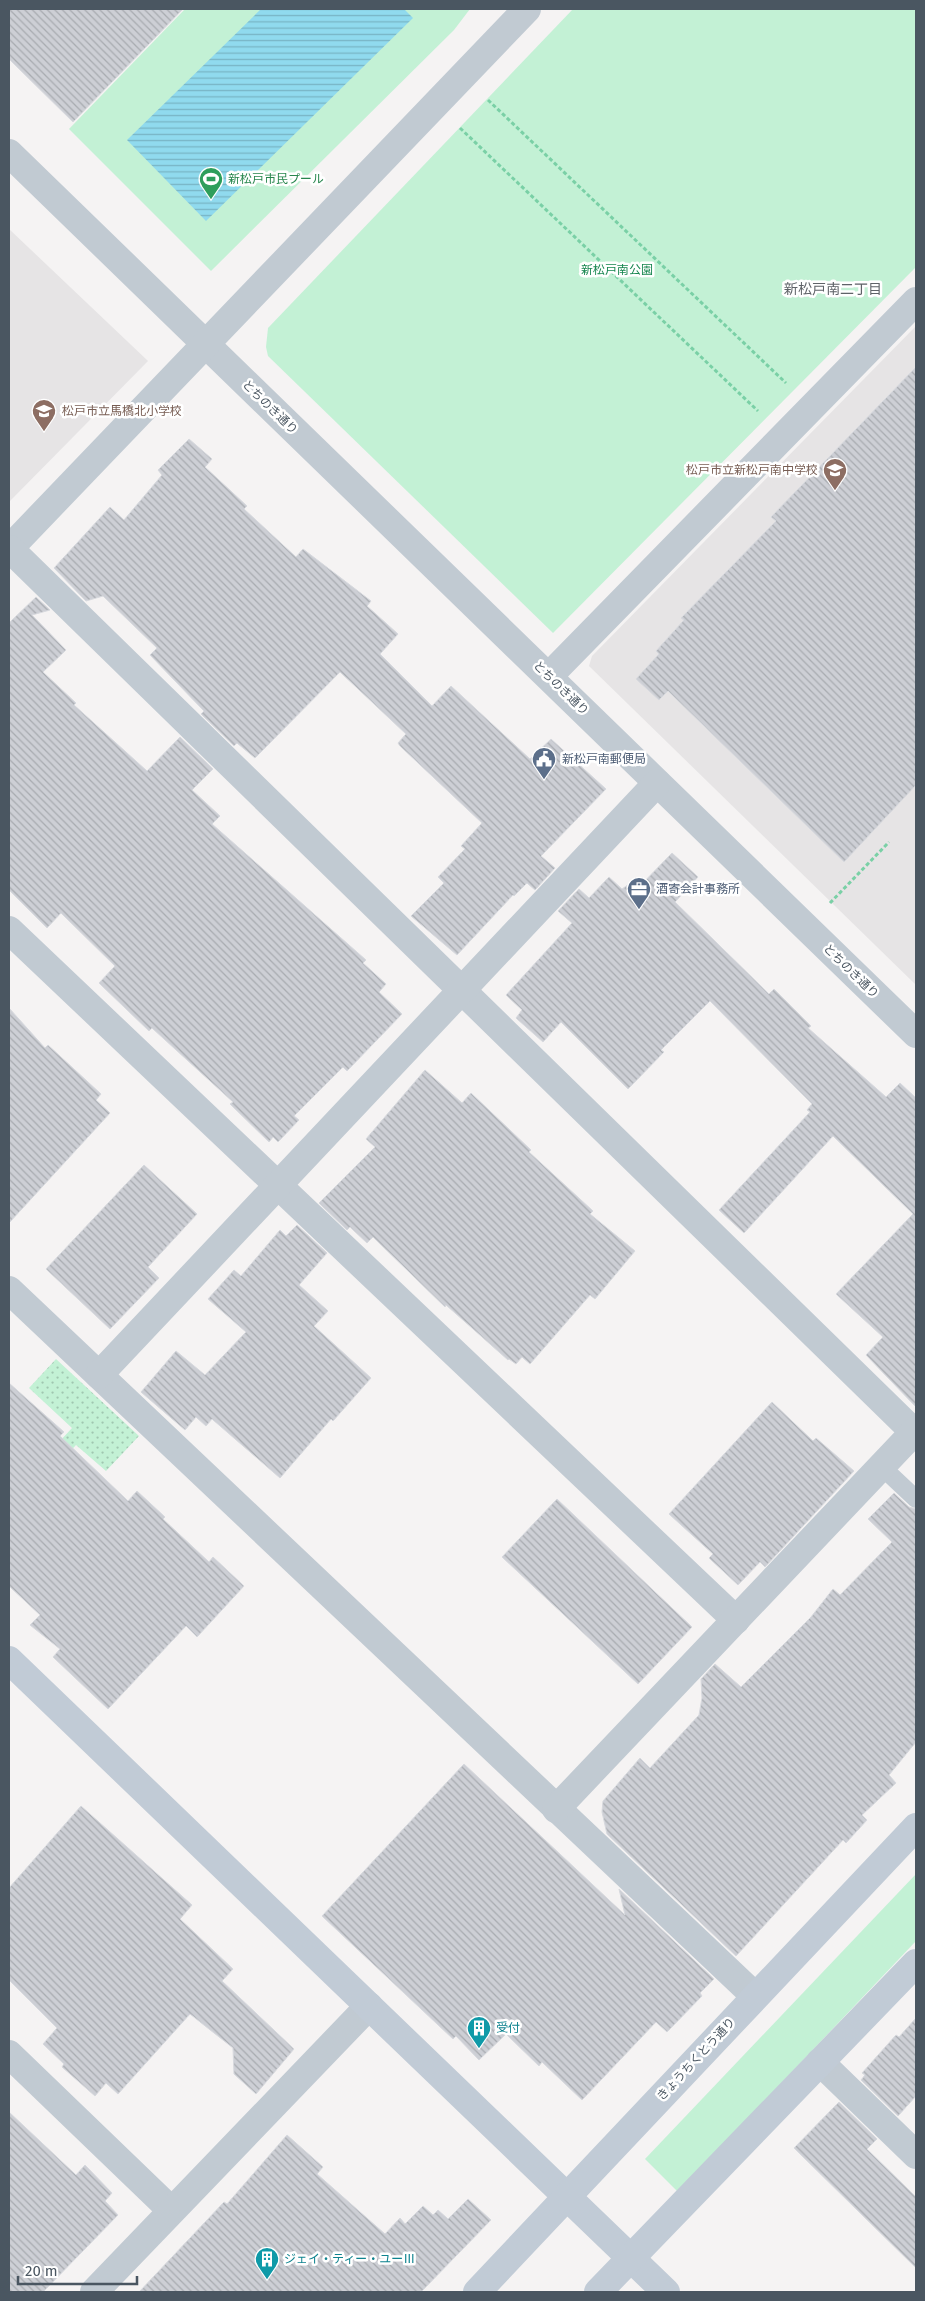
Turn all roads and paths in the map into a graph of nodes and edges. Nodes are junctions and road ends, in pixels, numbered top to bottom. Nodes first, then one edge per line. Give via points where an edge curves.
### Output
1 (527, 9) edge
2 (484, 97) dead end
3 (457, 125) dead end
4 (9, 153) edge
5 (916, 301) edge
6 (205, 343) junction
7 (812, 408) junction
8 (784, 436) junction
9 (9, 549) edge
10 (549, 676) junction
11 (657, 783) junction
12 (889, 842) dead end
13 (824, 908) dead end
14 (9, 930) edge
15 (462, 990) junction
16 (916, 1034) edge
17 (279, 1184) junction
18 (9, 1290) edge
19 (99, 1375) junction
20 (915, 1431) edge
21 (881, 1466) junction
22 (916, 1499) edge
23 (736, 1620) junction
24 (9, 1660) edge
25 (556, 1809) junction
26 (916, 1827) edge
27 (916, 1963) edge
28 (755, 1996) junction
29 (369, 2006) junction
30 (9, 2054) edge
31 (820, 2062) junction
32 (916, 2155) edge
33 (566, 2198) junction
34 (171, 2210) junction
35 (630, 2258) junction
36 (94, 2292) edge
37 (477, 2292) edge
38 (598, 2292) edge
39 (666, 2292) edge

1 - 6 street
2 - 7 path
3 - 8 path
4 - 6 street, とちのき通り
5 - 7 street
6 - 9 street
6 - 10 street, とちのき通り
7 - 8 street
8 - 10 street
9 - 15 street
10 - 11 street, とちのき通り
11 - 15 street
11 - 16 street, とちのき通り
12 - 13 path
14 - 17 street
15 - 17 street
15 - 20 street
17 - 19 street
17 - 23 street
18 - 19 street
19 - 25 street
20 - 21 street
21 - 22 lane
21 - 23 street
23 - 25 street
24 - 29 street
25 - 28 street
26 - 28 street, きょうちくとう通り
27 - 31 street
28 - 33 street, きょうちくとう通り
29 - 33 street
29 - 34 street
30 - 34 street
31 - 32 street
31 - 35 street
33 - 35 street
33 - 37 street, きょうちくとう通り
34 - 36 street
35 - 38 street
35 - 39 street

